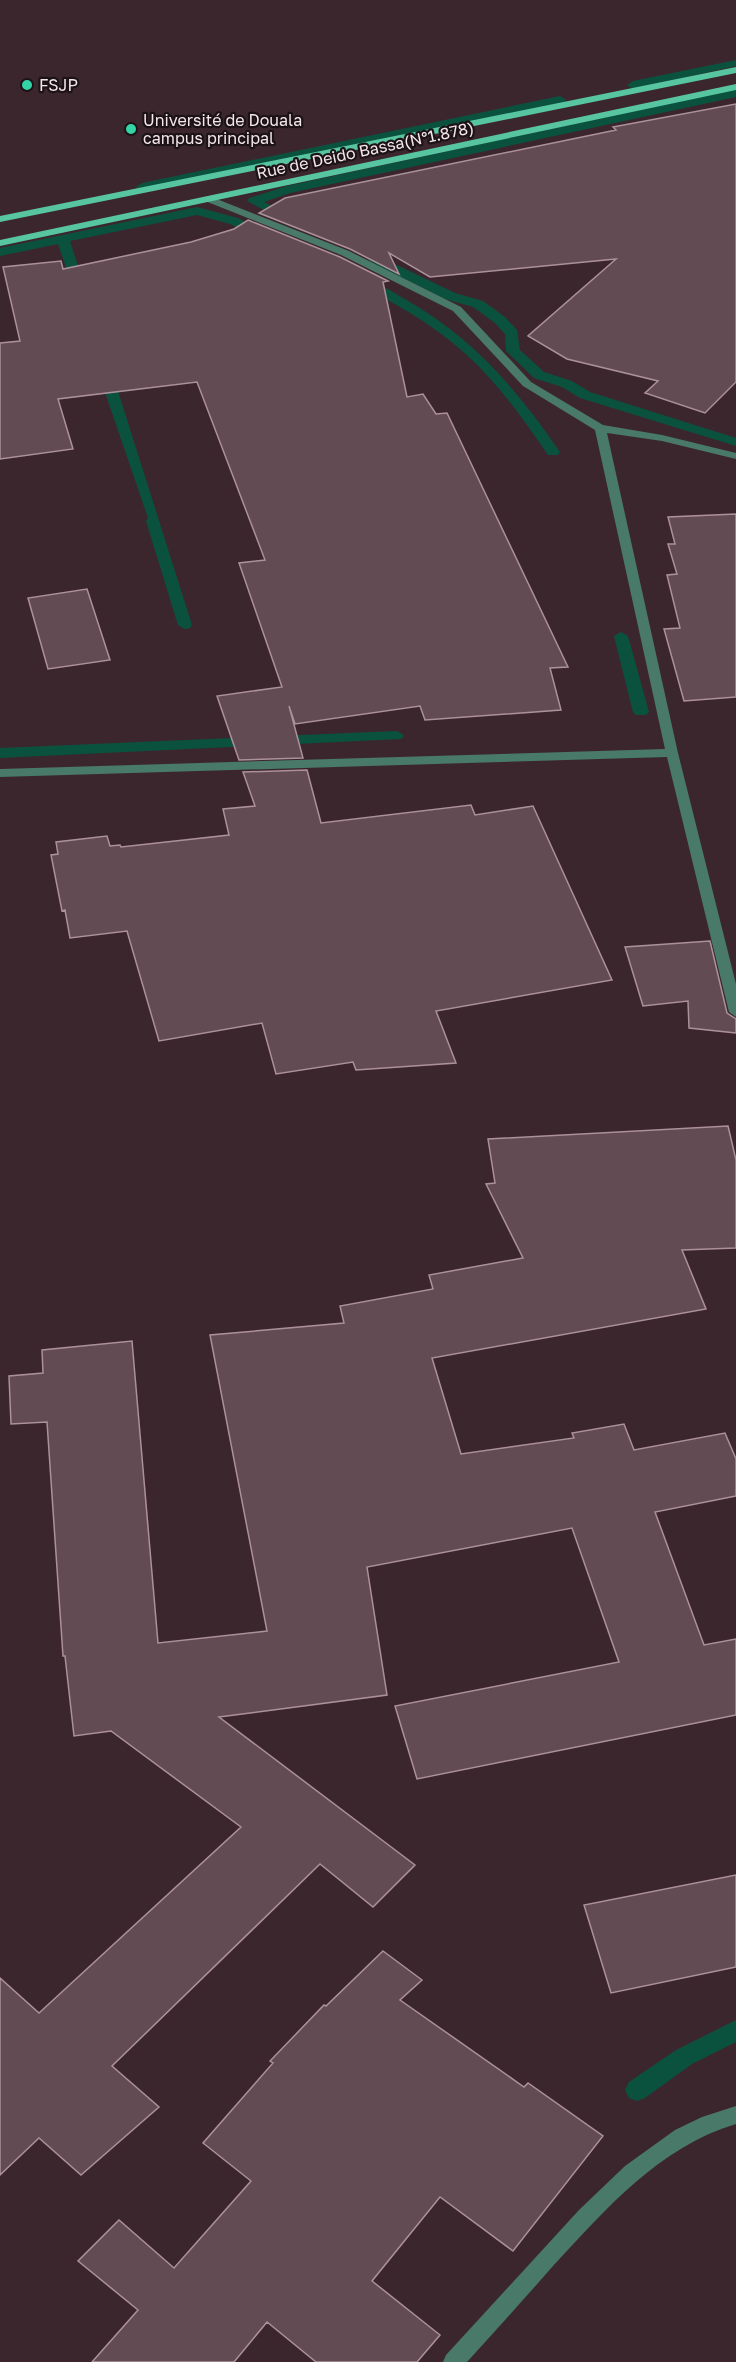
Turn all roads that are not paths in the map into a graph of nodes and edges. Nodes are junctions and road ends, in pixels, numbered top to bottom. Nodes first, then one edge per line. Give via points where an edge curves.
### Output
1 (736, 70) edge
2 (736, 87) edge
3 (209, 199) junction
4 (0, 219) edge
5 (0, 243) edge
6 (600, 428) junction
7 (736, 456) edge
8 (672, 753) junction
9 (0, 773) edge
10 (736, 1012) edge
11 (736, 2115) edge
12 (453, 2362) edge

1 - 4 main road
2 - 3 main road, Rue de Deido Bassa(N°1.878)
3 - 5 main road, Rue de Deido Bassa(N°1.878)
3 - 6 street via 345,253 457,309 526,384
6 - 7 street
6 - 8 street
8 - 9 street
8 - 10 street
11 - 12 street via 715,2119 657,2153 608,2192

